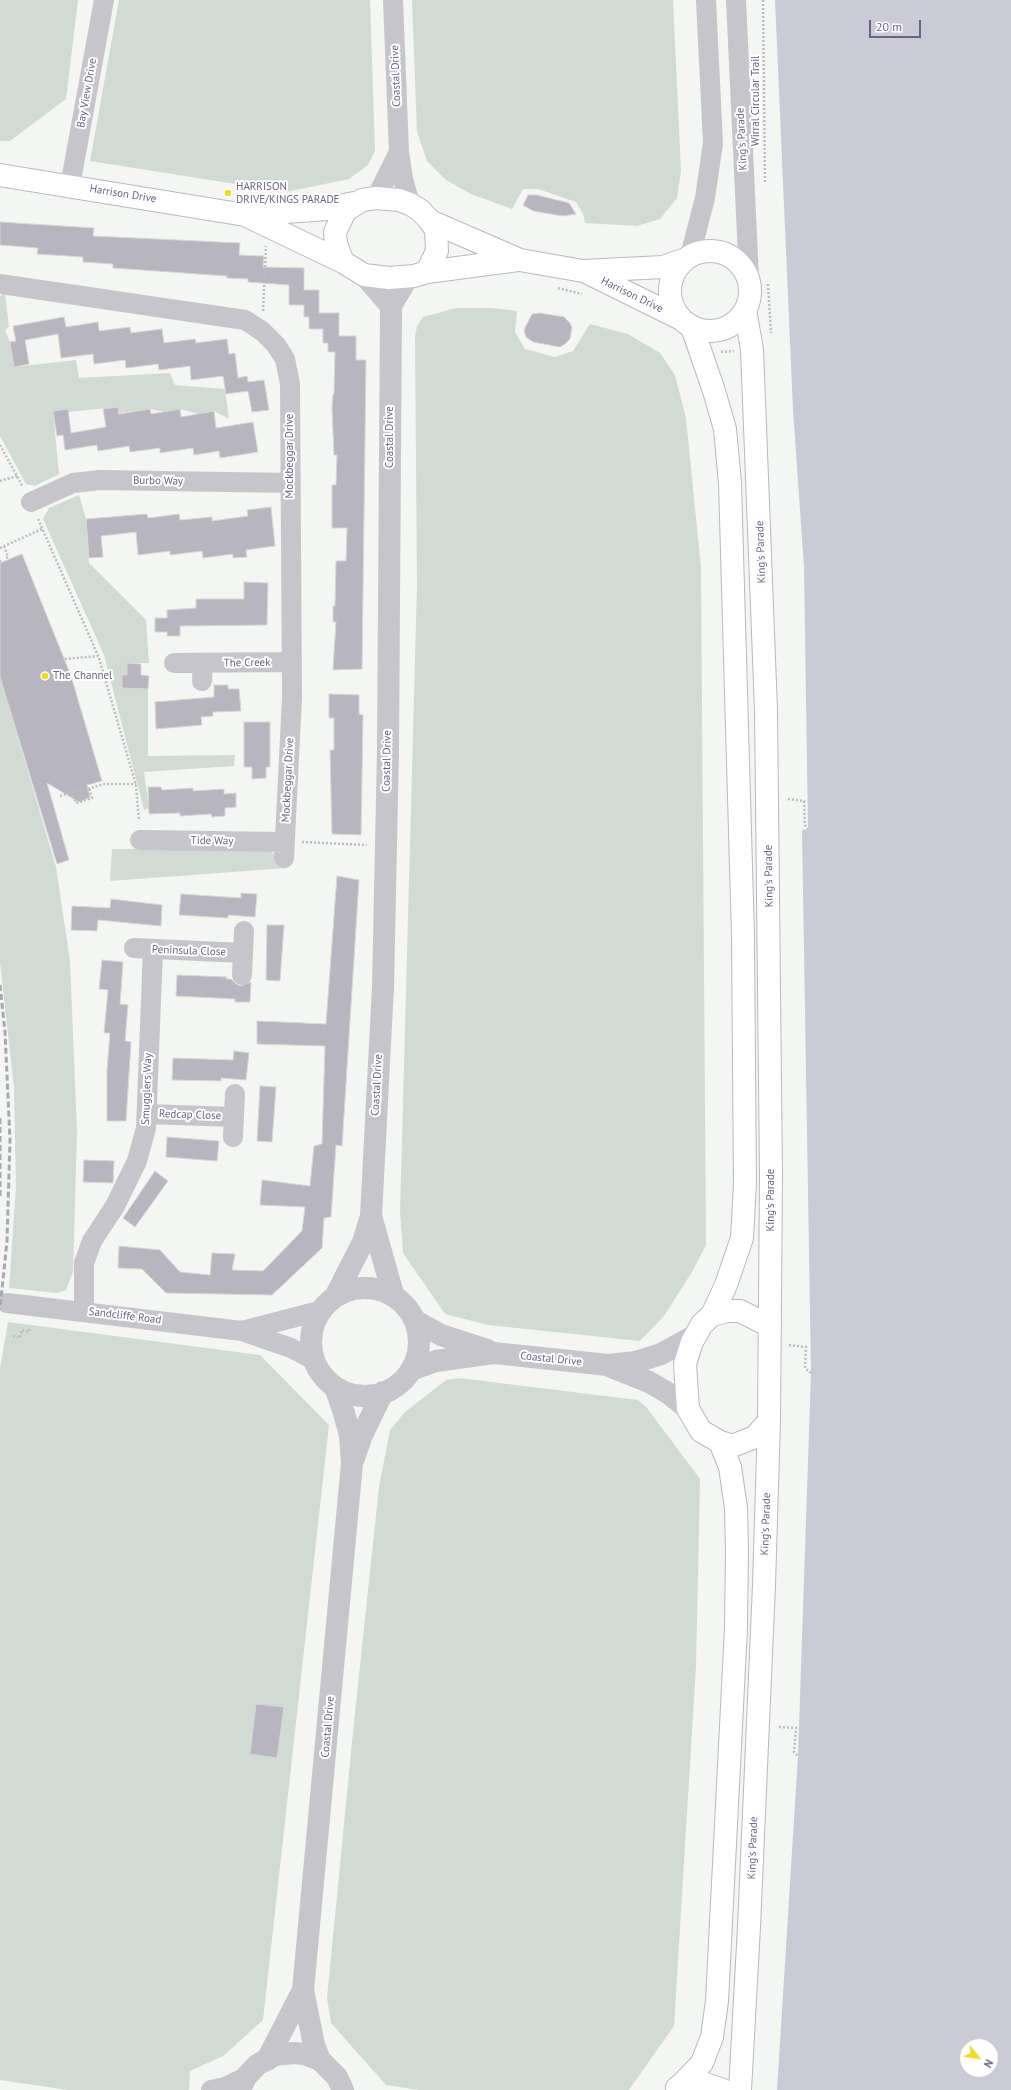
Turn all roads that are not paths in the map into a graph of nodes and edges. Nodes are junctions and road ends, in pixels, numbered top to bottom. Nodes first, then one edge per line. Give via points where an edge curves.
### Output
1 (104, 0) edge
2 (393, 0) edge
3 (706, 0) edge
4 (736, 0) edge
5 (399, 152) junction
6 (0, 175) edge
7 (70, 186) junction
8 (376, 198) junction
9 (354, 203) junction
10 (410, 204) junction
11 (245, 215) junction
12 (430, 221) junction
13 (686, 258) junction
14 (520, 260) junction
15 (343, 262) junction
16 (583, 271) junction
17 (417, 274) junction
18 (364, 275) junction
19 (749, 278) junction
20 (0, 284) edge
21 (391, 306) junction
22 (746, 310) junction
23 (687, 323) junction
24 (290, 483) junction
25 (31, 502) road end
26 (292, 662) junction
27 (174, 663) dead end
28 (140, 840) road end
29 (284, 850) joint
30 (244, 931) dead end
31 (143, 949) joint
32 (243, 953) junction
33 (242, 975) dead end
34 (235, 1094) dead end
35 (147, 1114) junction
36 (371, 1216) junction
37 (393, 1294) junction
38 (335, 1297) junction
39 (7, 1303) dead end
40 (84, 1311) junction
41 (319, 1312) junction
42 (712, 1315) junction
43 (416, 1321) junction
44 (770, 1326) junction
45 (242, 1331) junction
46 (696, 1335) junction
47 (494, 1353) junction
48 (314, 1360) junction
49 (608, 1365) junction
50 (411, 1370) junction
51 (335, 1387) junction
52 (383, 1392) junction
53 (688, 1409) junction
54 (769, 1421) junction
55 (720, 1442) junction
56 (352, 1463) junction
57 (303, 1990) junction
58 (267, 2060) junction
59 (320, 2060) junction
60 (243, 2084) edge
61 (679, 2087) edge
62 (344, 2089) edge
63 (211, 2090) edge
64 (723, 2090) edge
65 (740, 2090) edge

1 - 7 street, Bay View Drive
2 - 5 street, Coastal Drive
3 - 13 street via 713,144 705,198
4 - 19 street, King's Parade
5 - 8 street
5 - 10 street, Coastal Drive
6 - 7 main road, Harrison Drive
7 - 11 main road, Harrison Drive
8 - 9 main road
8 - 10 main road via 399,200
9 - 11 main road, Harrison Drive via 327,209
9 - 15 main road via 344,211 335,232 336,244
10 - 12 main road
11 - 15 main road, Harrison Drive
12 - 14 main road, Harrison Drive
12 - 17 main road via 436,230 437,251
13 - 16 main road, Harrison Drive via 663,267
13 - 19 main road via 701,251 724,252 744,267
13 - 23 main road via 675,271 670,283 670,296 674,308
14 - 16 main road, Harrison Drive
14 - 17 main road, Harrison Drive
15 - 18 main road
16 - 23 main road, Harrison Drive
17 - 18 main road via 389,278
17 - 21 street, Coastal Drive
18 - 21 street
19 - 22 main road via 750,294
20 - 24 street, Mockbeggar Drive via 245,320 262,331 285,359 290,384
21 - 36 street, Coastal Drive via 383,987
22 - 23 main road via 738,320 722,329 704,331
22 - 44 main road, King's Parade via 752,349 766,710
23 - 42 main road via 702,356 725,429 730,483 743,952 745,1184 742,1238 726,1285
24 - 25 street, Burbo Way via 100,480 73,483
24 - 26 street, Mockbeggar Drive
26 - 27 street, The Creek via 202,672
26 - 29 street, Mockbeggar Drive
28 - 29 street, Tide Way
30 - 32 street
31 - 32 street, Peninsula Close
31 - 35 street, Smugglers Way
32 - 33 street
34 - 35 street, Redcap Close via 234,1127
35 - 40 street, Smugglers Way via 137,1161 115,1206 92,1241 84,1262
36 - 37 street, Coastal Drive
36 - 38 street, Coastal Drive via 363,1242
37 - 38 street via 378,1288 363,1287 349,1289
37 - 43 street
38 - 41 street
39 - 40 street, Sandcliffe Road
40 - 45 street, Sandcliffe Road
41 - 45 street, Sandcliffe Road
41 - 48 street via 310,1337
42 - 44 main road via 740,1311
42 - 46 main road via 702,1324
43 - 47 street, Coastal Drive via 441,1335
43 - 50 street via 419,1348
44 - 54 main road, King's Parade
45 - 48 street, Sandcliffe Road via 291,1348
46 - 49 street, Coastal Drive via 661,1354 636,1362
46 - 53 main road via 685,1364
47 - 49 street, Coastal Drive
47 - 50 street, Coastal Drive via 436,1361
48 - 51 street via 324,1378
49 - 53 street, Coastal Drive via 668,1393
50 - 52 street via 400,1383
51 - 52 street via 353,1395 364,1396
51 - 56 street, Coastal Drive via 350,1434
52 - 56 street, Coastal Drive via 362,1435
53 - 55 main road via 701,1431
54 - 55 main road via 755,1437 732,1446
54 - 65 main road, King's Parade via 764,1585
55 - 61 main road via 730,1467 736,1508 737,1551 736,1628 717,2001 712,2037 702,2063
56 - 57 street, Coastal Drive
57 - 58 street, Coastal Drive
57 - 59 street, Coastal Drive via 314,2045
58 - 59 street via 275,2055 294,2053
58 - 60 street via 257,2065
59 - 62 street via 330,2068
60 - 63 street
61 - 64 main road via 697,2081

